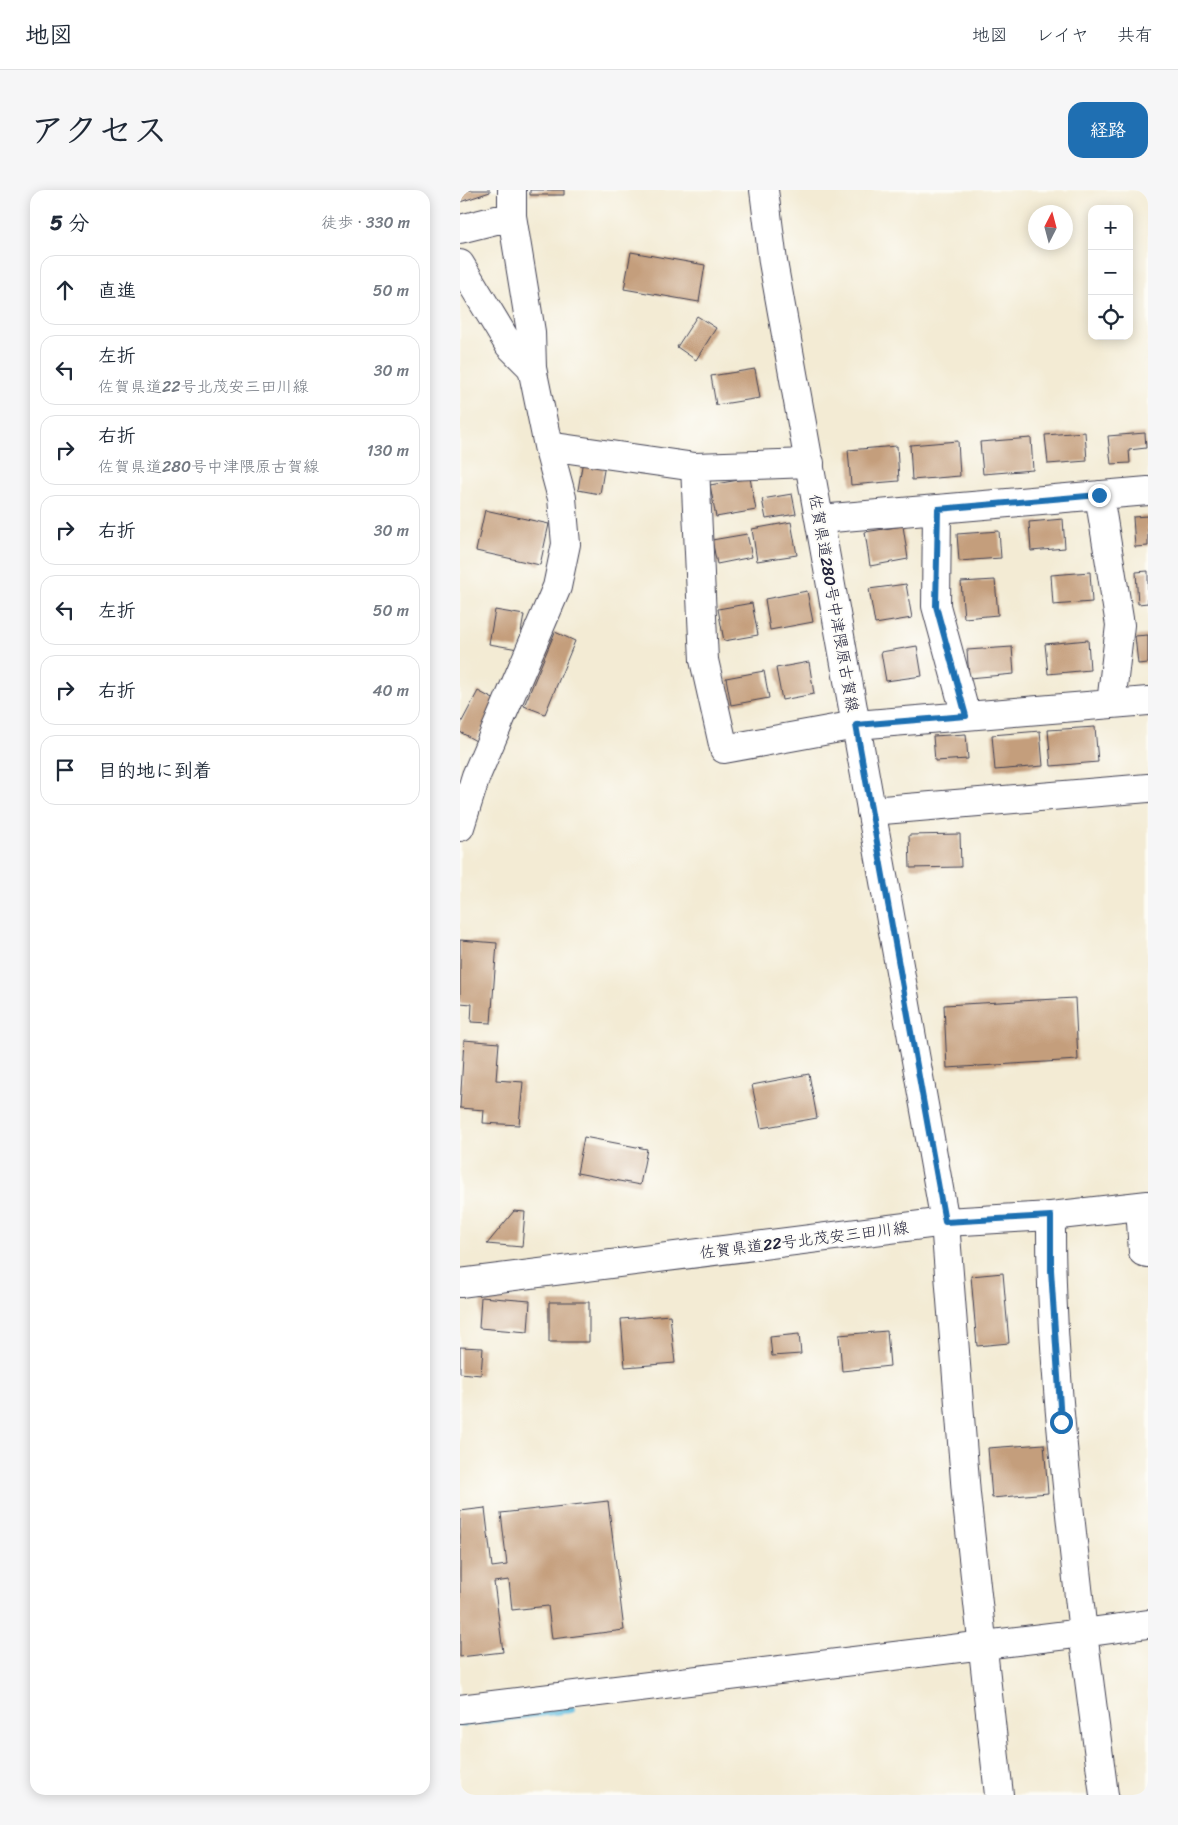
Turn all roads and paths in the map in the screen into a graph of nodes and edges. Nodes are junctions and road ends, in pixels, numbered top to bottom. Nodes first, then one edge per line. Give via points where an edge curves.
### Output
1 (764, 190) edge
2 (512, 203) edge
3 (460, 229) edge
4 (460, 264) edge
5 (532, 368) junction
6 (548, 446) junction
7 (810, 463) junction
8 (695, 468) junction
9 (1148, 491) edge
10 (1099, 495) junction
11 (938, 509) junction
12 (820, 519) junction
13 (1148, 701) edge
14 (1110, 704) junction
15 (966, 716) junction
16 (856, 725) junction
17 (1148, 788) edge
18 (871, 811) junction
19 (460, 827) edge
20 (1144, 1206) edge
21 (1051, 1216) junction
22 (945, 1222) junction
23 (1148, 1253) edge
24 (460, 1283) edge
25 (1148, 1624) edge
26 (1083, 1633) junction
27 (982, 1645) junction
28 (460, 1709) edge
29 (999, 1795) edge
30 (1104, 1795) edge

1 - 7 street, 佐賀県道280号中津隈原古賀線 via 773,262
2 - 3 street
2 - 5 street via 531,332
4 - 5 street via 509,346
5 - 6 street
6 - 8 street
6 - 19 street via 562,498 566,544 557,587 476,776
7 - 8 street
7 - 12 street, 佐賀県道280号中津隈原古賀線
8 - 16 street via 704,660 724,749
9 - 10 street
10 - 11 street
10 - 14 street via 1120,625
11 - 12 street
11 - 15 street via 936,606
12 - 16 street, 佐賀県道280号中津隈原古賀線
13 - 14 street
14 - 15 street
15 - 16 street
16 - 18 street, 佐賀県道280号中津隈原古賀線
17 - 18 street
18 - 22 street, 佐賀県道280号中津隈原古賀線
20 - 21 street, 佐賀県道22号北茂安三田川線
20 - 23 street via 1143,1252
21 - 22 street, 佐賀県道22号北茂安三田川線
21 - 26 street via 1051,1270 1061,1422
22 - 24 street, 佐賀県道22号北茂安三田川線
22 - 27 street, 佐賀県道280号中津隈原古賀線 via 966,1494
25 - 26 street
26 - 27 street
26 - 30 street
27 - 28 street
27 - 29 street, 佐賀県道280号中津隈原古賀線

